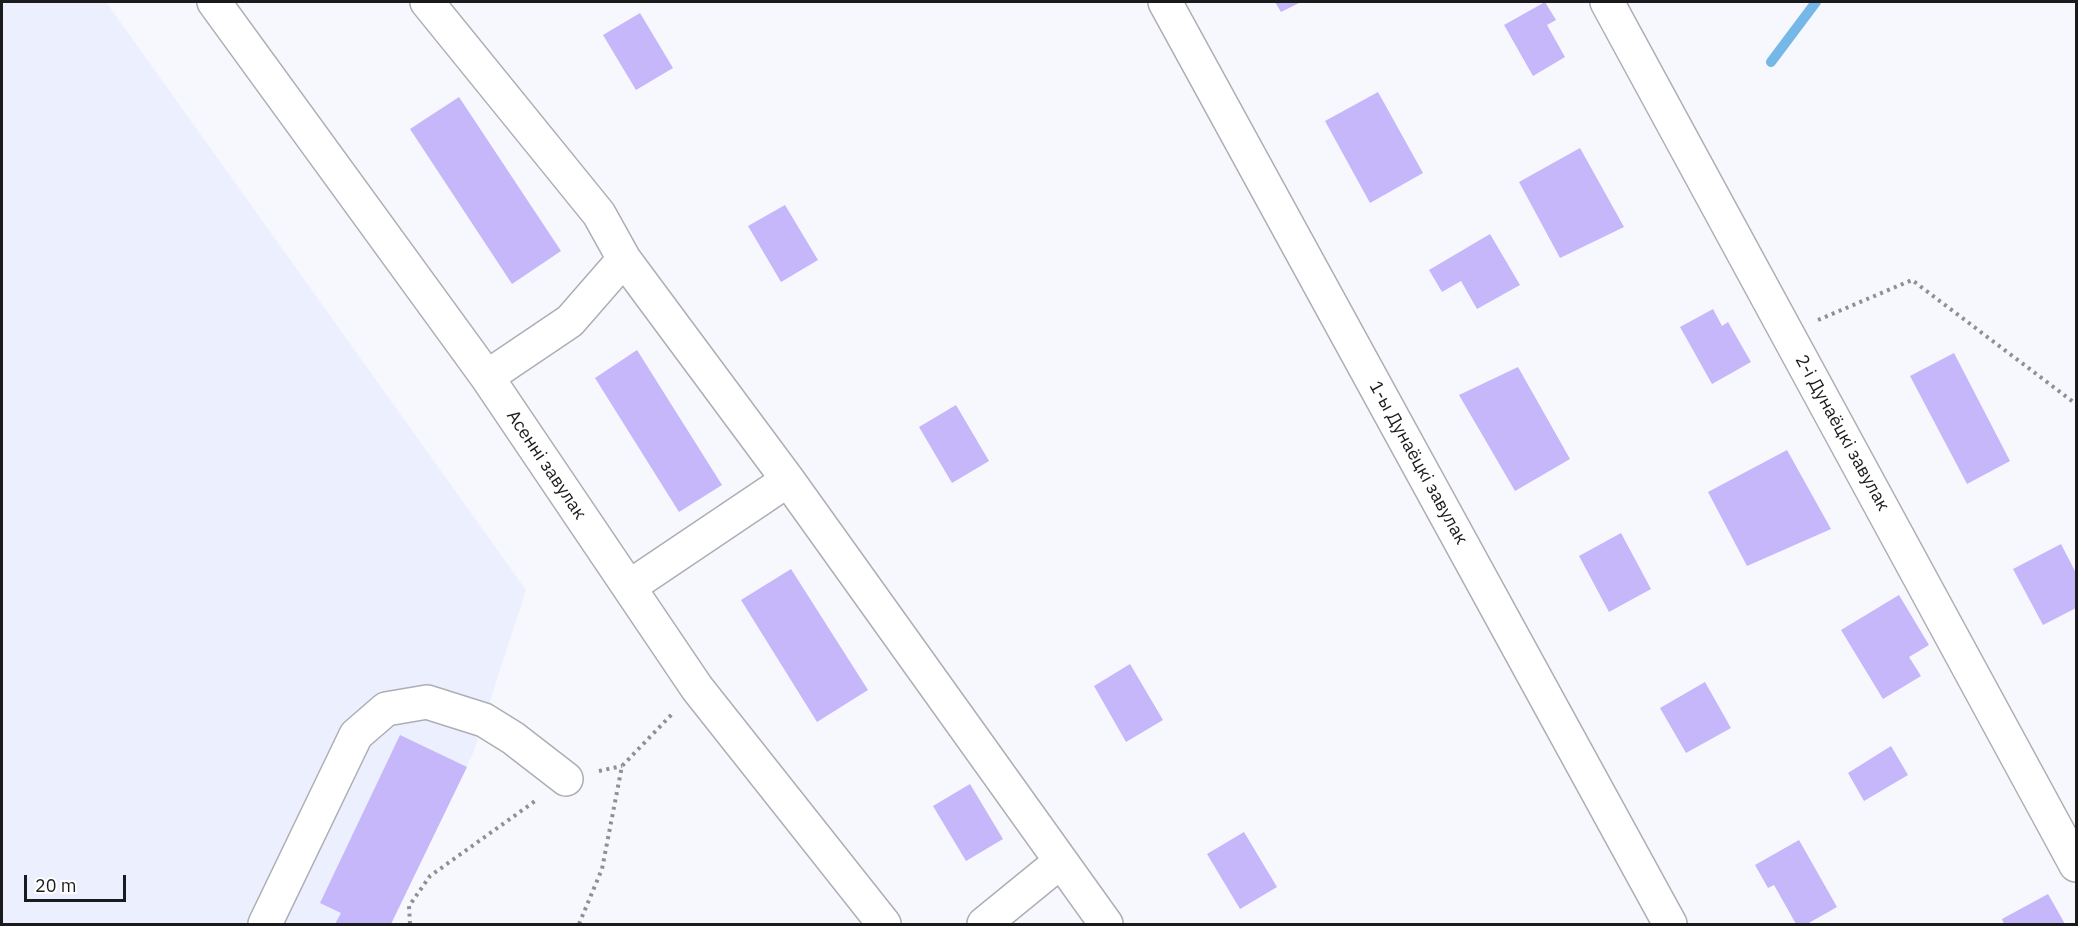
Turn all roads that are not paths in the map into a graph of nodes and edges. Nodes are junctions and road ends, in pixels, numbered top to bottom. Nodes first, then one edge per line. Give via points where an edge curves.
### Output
1 (214, 2) edge
2 (427, 2) edge
3 (1166, 2) edge
4 (1607, 2) edge
5 (624, 259) junction
6 (487, 377) junction
7 (788, 480) junction
8 (629, 587) junction
9 (566, 779) road end
10 (1060, 862) junction
11 (2076, 865) edge
12 (265, 924) edge
13 (884, 924) edge
14 (984, 924) edge
15 (1106, 924) edge
16 (1670, 924) edge

1 - 6 street, Асенні завулак
2 - 5 street via 599,214
3 - 16 street, 1-ы Дунаёцкі завулак
4 - 11 street, 2-і Дунаёцкі завулак
5 - 6 street via 570,321
5 - 7 street
6 - 8 street, Асенні завулак
7 - 8 street
7 - 10 street
8 - 13 street, Асенні завулак via 698,688
9 - 12 street via 484,720 427,702 386,709 356,735
10 - 14 street
10 - 15 street

